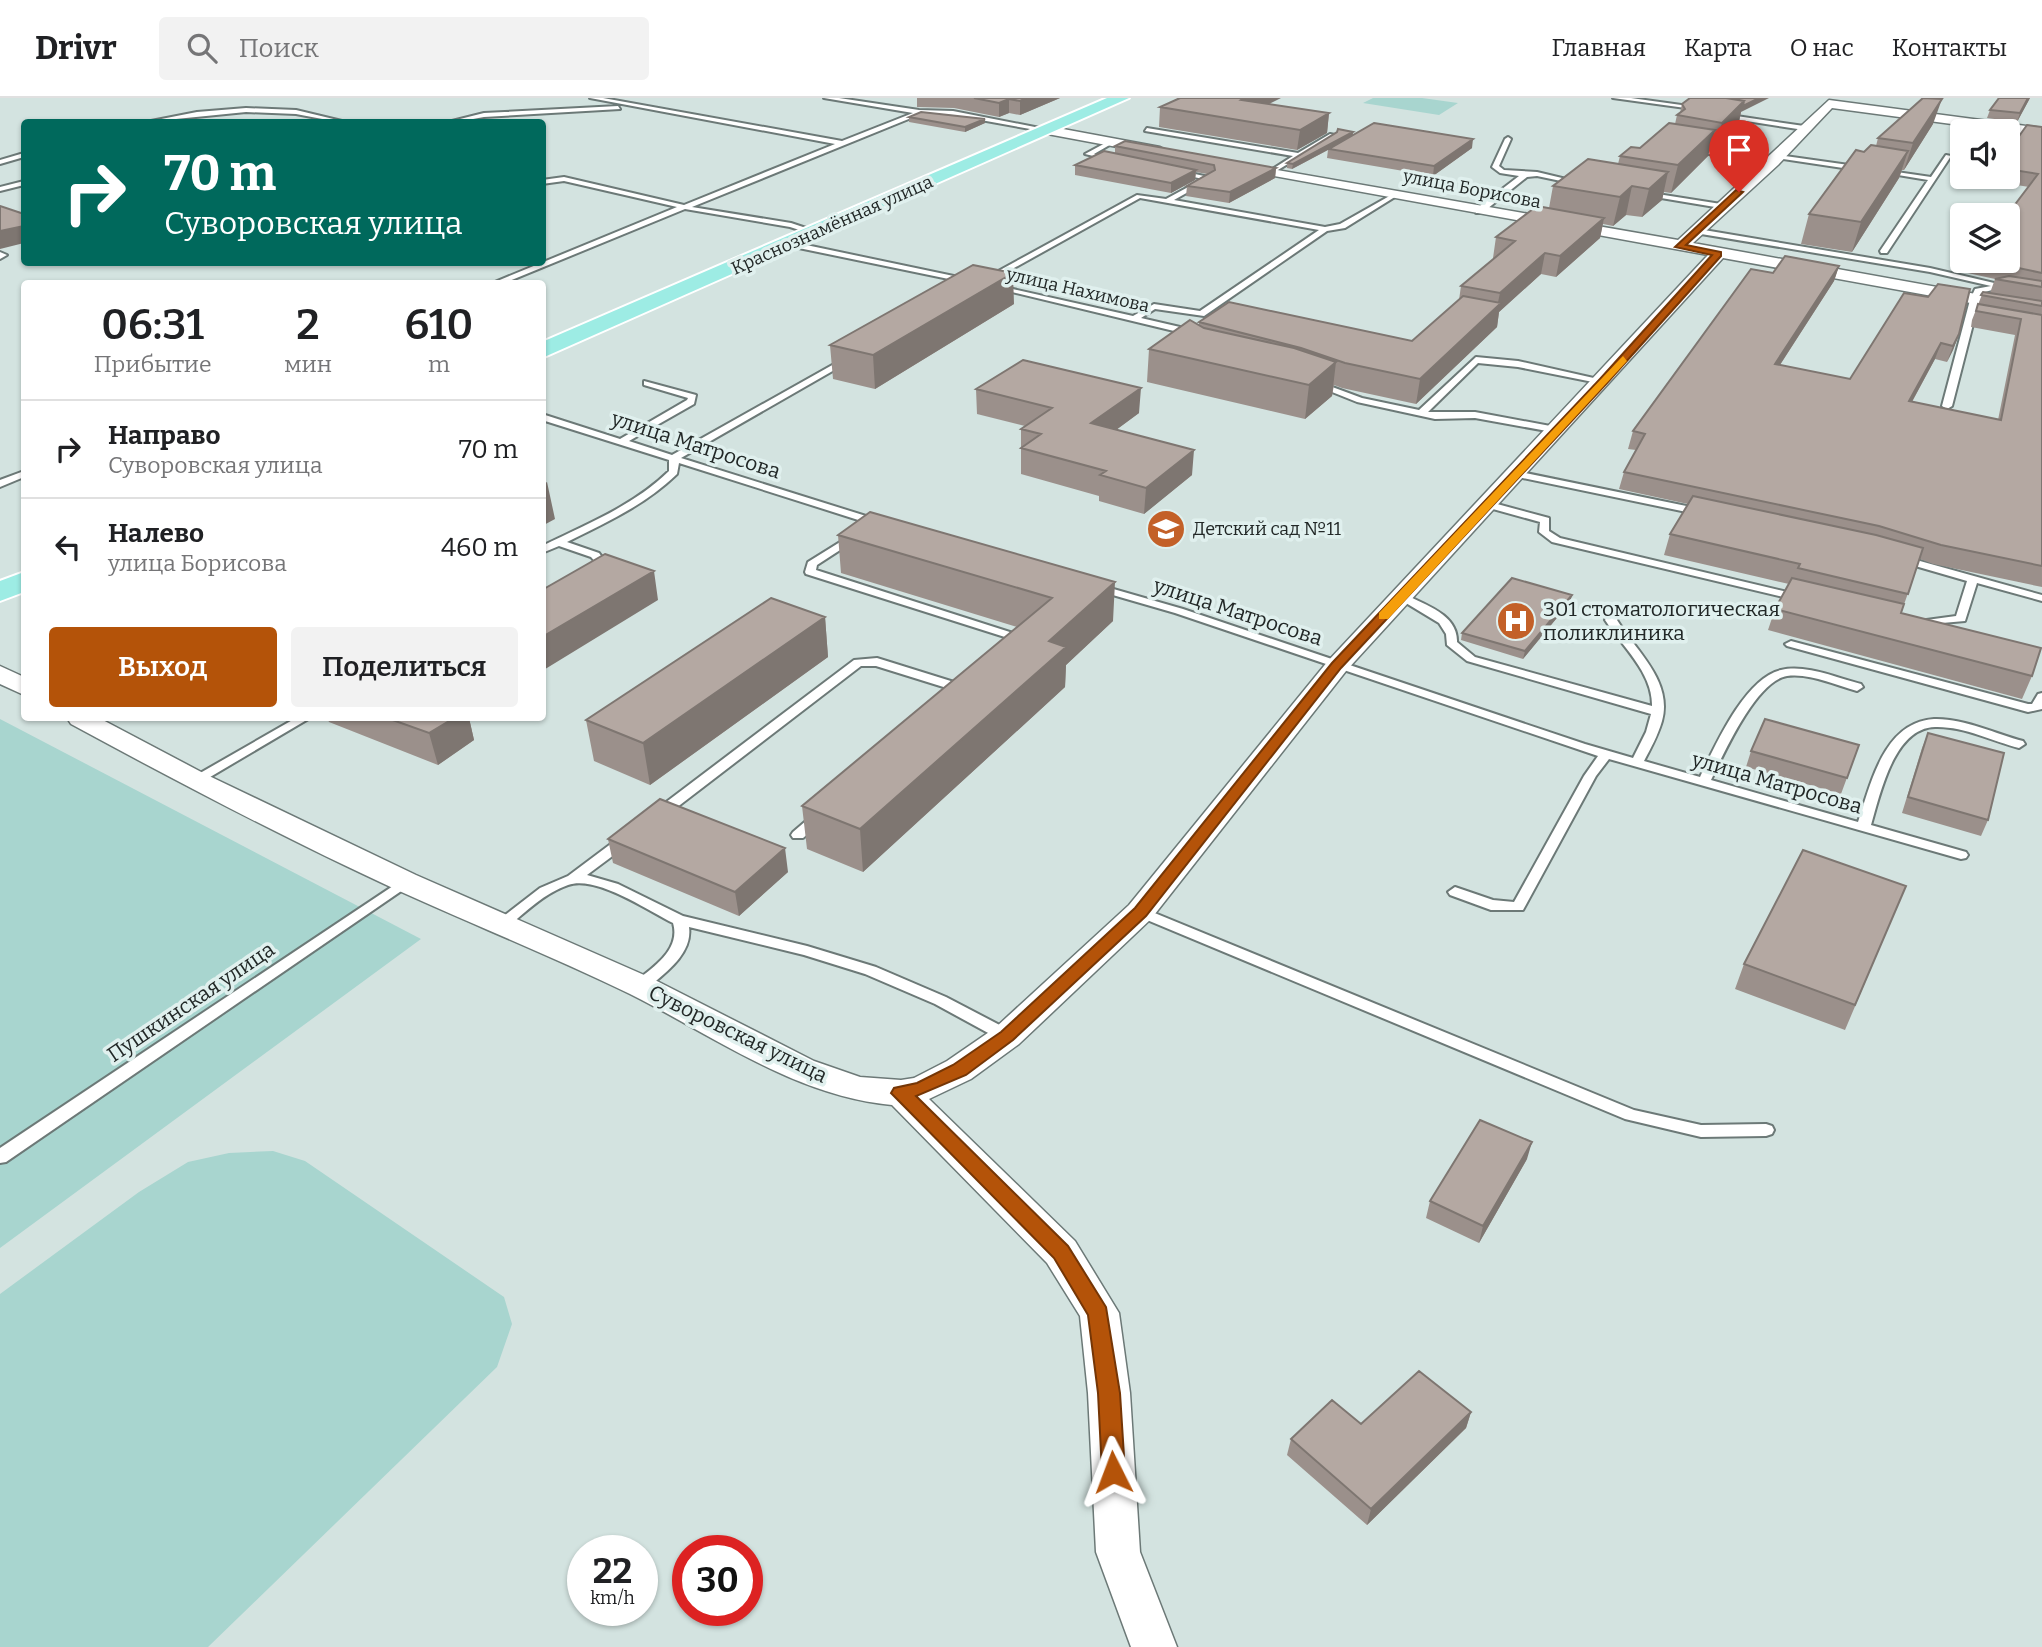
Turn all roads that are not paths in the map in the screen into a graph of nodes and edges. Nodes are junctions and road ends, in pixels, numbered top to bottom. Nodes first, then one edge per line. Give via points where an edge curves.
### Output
1 (593, 98) edge
2 (827, 98) edge
3 (1121, 98) edge
4 (1616, 98) edge
5 (1832, 101) edge
6 (640, 107) junction
7 (920, 112) junction
8 (1688, 114) edge
9 (1735, 118) junction
10 (172, 119) edge
11 (326, 119) edge
12 (465, 119) edge
13 (1804, 128) junction
14 (1047, 130) junction
15 (1147, 130) dead end
16 (2042, 132) edge
17 (1332, 135) edge
18 (1508, 139) dead end
19 (1111, 142) junction
20 (842, 143) junction
21 (1679, 148) edge
22 (1177, 154) edge
23 (1297, 155) junction
24 (21, 156) edge
25 (1948, 156) dead end
26 (1776, 160) junction
27 (1118, 161) edge
28 (0, 162) edge
29 (1223, 163) edge
30 (1163, 169) edge
31 (1273, 172) junction
32 (1525, 175) junction
33 (1934, 179) junction
34 (546, 181) edge
35 (21, 184) edge
36 (1588, 184) edge
37 (0, 189) edge
38 (1641, 193) edge
39 (1395, 195) junction
40 (1169, 200) junction
41 (1721, 206) junction
42 (683, 207) junction
43 (1479, 211) junction
44 (1325, 229) junction
45 (1698, 231) junction
46 (815, 234) junction
47 (792, 244) junction
48 (1680, 247) junction
49 (1884, 251) dead end
50 (1718, 254) junction
51 (546, 263) edge
52 (538, 266) edge
53 (504, 280) edge
54 (979, 284) junction
55 (2003, 286) junction
56 (2015, 287) edge
57 (1970, 307) junction
58 (2042, 311) edge
59 (1980, 317) edge
60 (1135, 319) junction
61 (1183, 341) edge
62 (546, 349) edge
63 (856, 355) edge
64 (1304, 380) edge
65 (1604, 381) junction
66 (647, 383) dead end
67 (1947, 405) dead end
68 (1421, 413) junction
69 (546, 418) edge
70 (1558, 430) junction
71 (623, 441) junction
72 (674, 458) junction
73 (1516, 474) junction
74 (21, 475) edge
75 (0, 484) edge
76 (1486, 504) junction
77 (1717, 515) edge
78 (558, 542) junction
79 (546, 548) edge
80 (1884, 554) edge
81 (590, 580) edge
82 (1973, 580) junction
83 (21, 582) edge
84 (1086, 584) edge
85 (0, 592) edge
86 (1402, 597) junction
87 (2042, 598) edge
88 (1812, 600) edge
89 (1616, 609) dead end
90 (1904, 622) edge
91 (1791, 644) dead end
92 (1005, 656) edge
93 (1337, 666) junction
94 (0, 674) edge
95 (21, 685) edge
96 (1857, 687) dead end
97 (966, 690) edge
98 (2042, 698) edge
99 (1658, 712) junction
100 (86, 721) edge
101 (299, 721) edge
102 (2019, 744) dead end
103 (1606, 754) junction
104 (1637, 763) junction
105 (195, 780) junction
106 (1704, 781) junction
107 (830, 807) edge
108 (1864, 828) junction
109 (799, 835) dead end
110 (1961, 855) dead end
111 (573, 879) junction
112 (405, 882) junction
113 (1455, 892) dead end
114 (1140, 912) junction
115 (679, 920) junction
116 (501, 925) junction
117 (640, 986) junction
118 (1007, 1036) junction
119 (901, 1093) junction
120 (1766, 1130) dead end
121 (0, 1157) edge
122 (1154, 1647) edge

1 - 6 lane
2 - 7 lane
3 - 14 main road, Краснознамённая улица
4 - 9 lane via 1711,110
5 - 13 street
5 - 16 street
6 - 12 lane
6 - 20 lane
7 - 14 lane via 953,113
7 - 20 lane
8 - 9 lane
9 - 13 lane
10 - 11 lane via 264,111
13 - 26 street
14 - 19 street
14 - 46 main road, Краснознамённая улица
15 - 23 lane
17 - 23 lane
18 - 32 lane via 1495,167
19 - 22 street
19 - 27 lane via 1088,154
20 - 42 lane
21 - 26 lane
23 - 31 lane
24 - 28 lane
25 - 33 lane
26 - 33 lane
26 - 41 street
29 - 31 street, улица Борисова
30 - 40 lane via 1210,178
31 - 39 street, улица Борисова
32 - 36 lane
32 - 43 lane
33 - 49 lane
34 - 42 lane via 564,179
35 - 37 lane
38 - 41 lane
39 - 43 street, улица Борисова
39 - 44 lane via 1342,226
40 - 44 lane
40 - 54 lane via 1139,196
41 - 45 street
42 - 46 lane via 792,225
42 - 51 lane
43 - 48 street, улица Борисова
44 - 60 lane via 1202,314 1154,306
45 - 48 street
45 - 55 lane
46 - 47 main road, Краснознамённая улица
47 - 54 lane, улица Нахимова
47 - 62 main road, Краснознамённая улица
48 - 50 street, улица Борисова
50 - 57 street, улица Борисова
50 - 65 street, Суворовская улица
52 - 53 lane
54 - 60 lane, улица Нахимова
55 - 56 lane
55 - 57 lane via 1978,291
57 - 58 street, улица Борисова
57 - 59 lane
57 - 67 lane
60 - 61 lane, улица Нахимова via 1177,329 1184,334
63 - 72 lane
64 - 68 lane via 1360,400
65 - 68 lane via 1476,360
65 - 70 street, Суворовская улица
66 - 71 lane via 693,397
68 - 70 lane via 1475,415
69 - 71 lane, улица Матросова
70 - 73 street, Суворовская улица
71 - 72 lane, улица Матросова
72 - 78 lane via 674,472 657,488
72 - 92 lane, улица Матросова via 881,524 811,564 810,572 1012,636 1019,641
73 - 76 street, Суворовская улица
73 - 77 lane
74 - 75 lane
76 - 86 street, Суворовская улица
76 - 88 lane via 1545,520 1544,532 1556,540
78 - 79 lane
78 - 81 lane via 595,555 603,565 602,573
80 - 82 lane
82 - 87 lane
82 - 90 lane via 1961,619
83 - 85 main road
84 - 93 lane, улица Матросова
86 - 93 street, Суворовская улица
86 - 99 lane via 1447,623 1453,634 1451,643 1471,659
89 - 99 lane via 1611,620 1647,671 1658,694
91 - 98 lane via 2028,708 2037,706
93 - 103 lane, улица Матросова
93 - 114 street, Суворовская улица
94 - 95 street
96 - 106 lane via 1800,673 1779,673 1760,686
97 - 111 lane via 877,662 858,663
99 - 104 lane
100 - 105 street, Суворовская улица
101 - 105 lane
102 - 108 lane via 1935,723 1917,727 1888,755
103 - 104 lane, улица Матросова
103 - 113 lane via 1518,908 1491,905
104 - 106 lane, улица Матросова
105 - 112 street, Суворовская улица
106 - 108 lane, улица Матросова
107 - 109 lane
108 - 110 lane, улица Матросова
111 - 115 lane via 595,881
111 - 116 lane via 551,888
112 - 116 street, Суворовская улица
112 - 121 lane, Пушкинская улица
114 - 118 street, Суворовская улица
114 - 120 lane via 1631,1115 1701,1131
115 - 117 lane via 684,929 682,939 671,958
115 - 118 lane via 801,948 864,969 929,995
116 - 117 street, Суворовская улица
117 - 119 street, Суворовская улица via 802,1070 859,1089
118 - 119 street, Суворовская улица via 959,1070
119 - 122 street via 1061,1252 1099,1313 1109,1393 1118,1552

